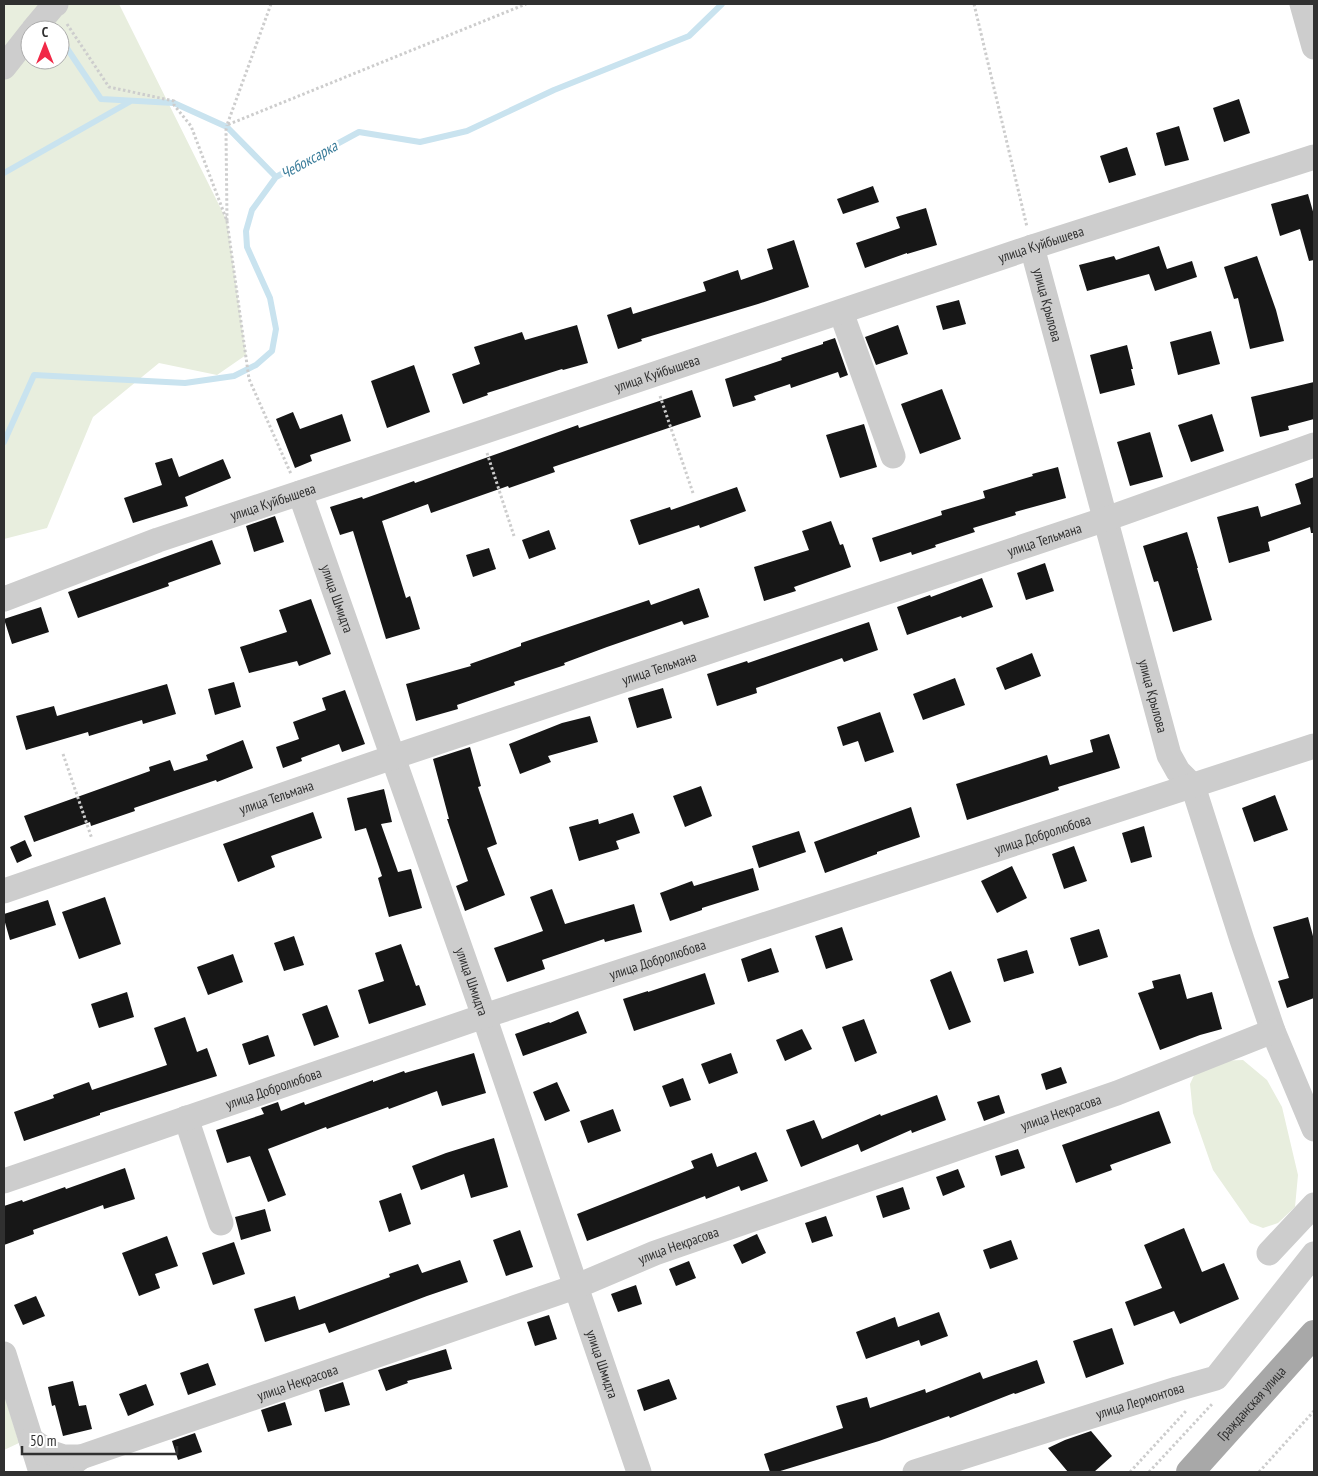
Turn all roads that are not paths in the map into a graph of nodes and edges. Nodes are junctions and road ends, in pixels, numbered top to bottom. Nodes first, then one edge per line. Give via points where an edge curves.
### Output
1 (55, 4) edge
2 (1302, 4) edge
3 (42, 20) edge
4 (20, 47) edge
5 (1314, 48) edge
6 (4, 67) edge
7 (1314, 157) edge
8 (1032, 247) junction
9 (841, 312) junction
10 (1314, 445) edge
11 (894, 456) dead end
12 (300, 493) junction
13 (1106, 519) junction
14 (4, 599) edge
15 (1314, 746) edge
16 (393, 757) junction
17 (1193, 786) junction
18 (4, 891) edge
19 (484, 1016) junction
20 (1273, 1031) junction
21 (186, 1118) junction
22 (1314, 1129) edge
23 (4, 1181) edge
24 (1314, 1205) edge
25 (221, 1223) dead end
26 (1269, 1253) dead end
27 (1314, 1254) edge
28 (575, 1287) junction
29 (1314, 1334) edge
30 (4, 1354) edge
31 (32, 1440) junction
32 (81, 1457) junction
33 (41, 1472) edge
34 (62, 1472) edge
35 (639, 1472) edge
36 (916, 1472) edge
37 (1190, 1472) edge

1 - 3 street
2 - 5 street
4 - 6 street
7 - 8 street, улица Куйбышева
8 - 9 street, улица Куйбышева
8 - 13 street, улица Крылова
9 - 11 street
9 - 12 street, улица Куйбышева
10 - 13 street, улица Тельмана
12 - 14 street, улица Куйбышева via 158,540
12 - 16 street, улица Шмидта
13 - 16 street, улица Тельмана
13 - 17 street, улица Крылова via 1168,754 1178,772
15 - 17 street, улица Добролюбова
16 - 18 street, улица Тельмана
16 - 19 street, улица Шмидта
17 - 19 street, улица Добролюбова
17 - 20 street, улица Крылова
19 - 21 street, улица Добролюбова
19 - 28 street, улица Шмидта
20 - 22 street, улица Крылова
20 - 28 street, улица Некрасова via 1117,1093 655,1253
21 - 23 street, улица Добролюбова
21 - 25 street
24 - 26 street
27 - 36 street, улица Лермонтова via 1216,1378
28 - 32 street, улица Некрасова
28 - 35 street, улица Шмидта
29 - 37 main road, Гражданская улица
30 - 31 street
31 - 32 street, улица Некрасова via 57,1455
31 - 33 street
32 - 34 street, улица Некрасова

